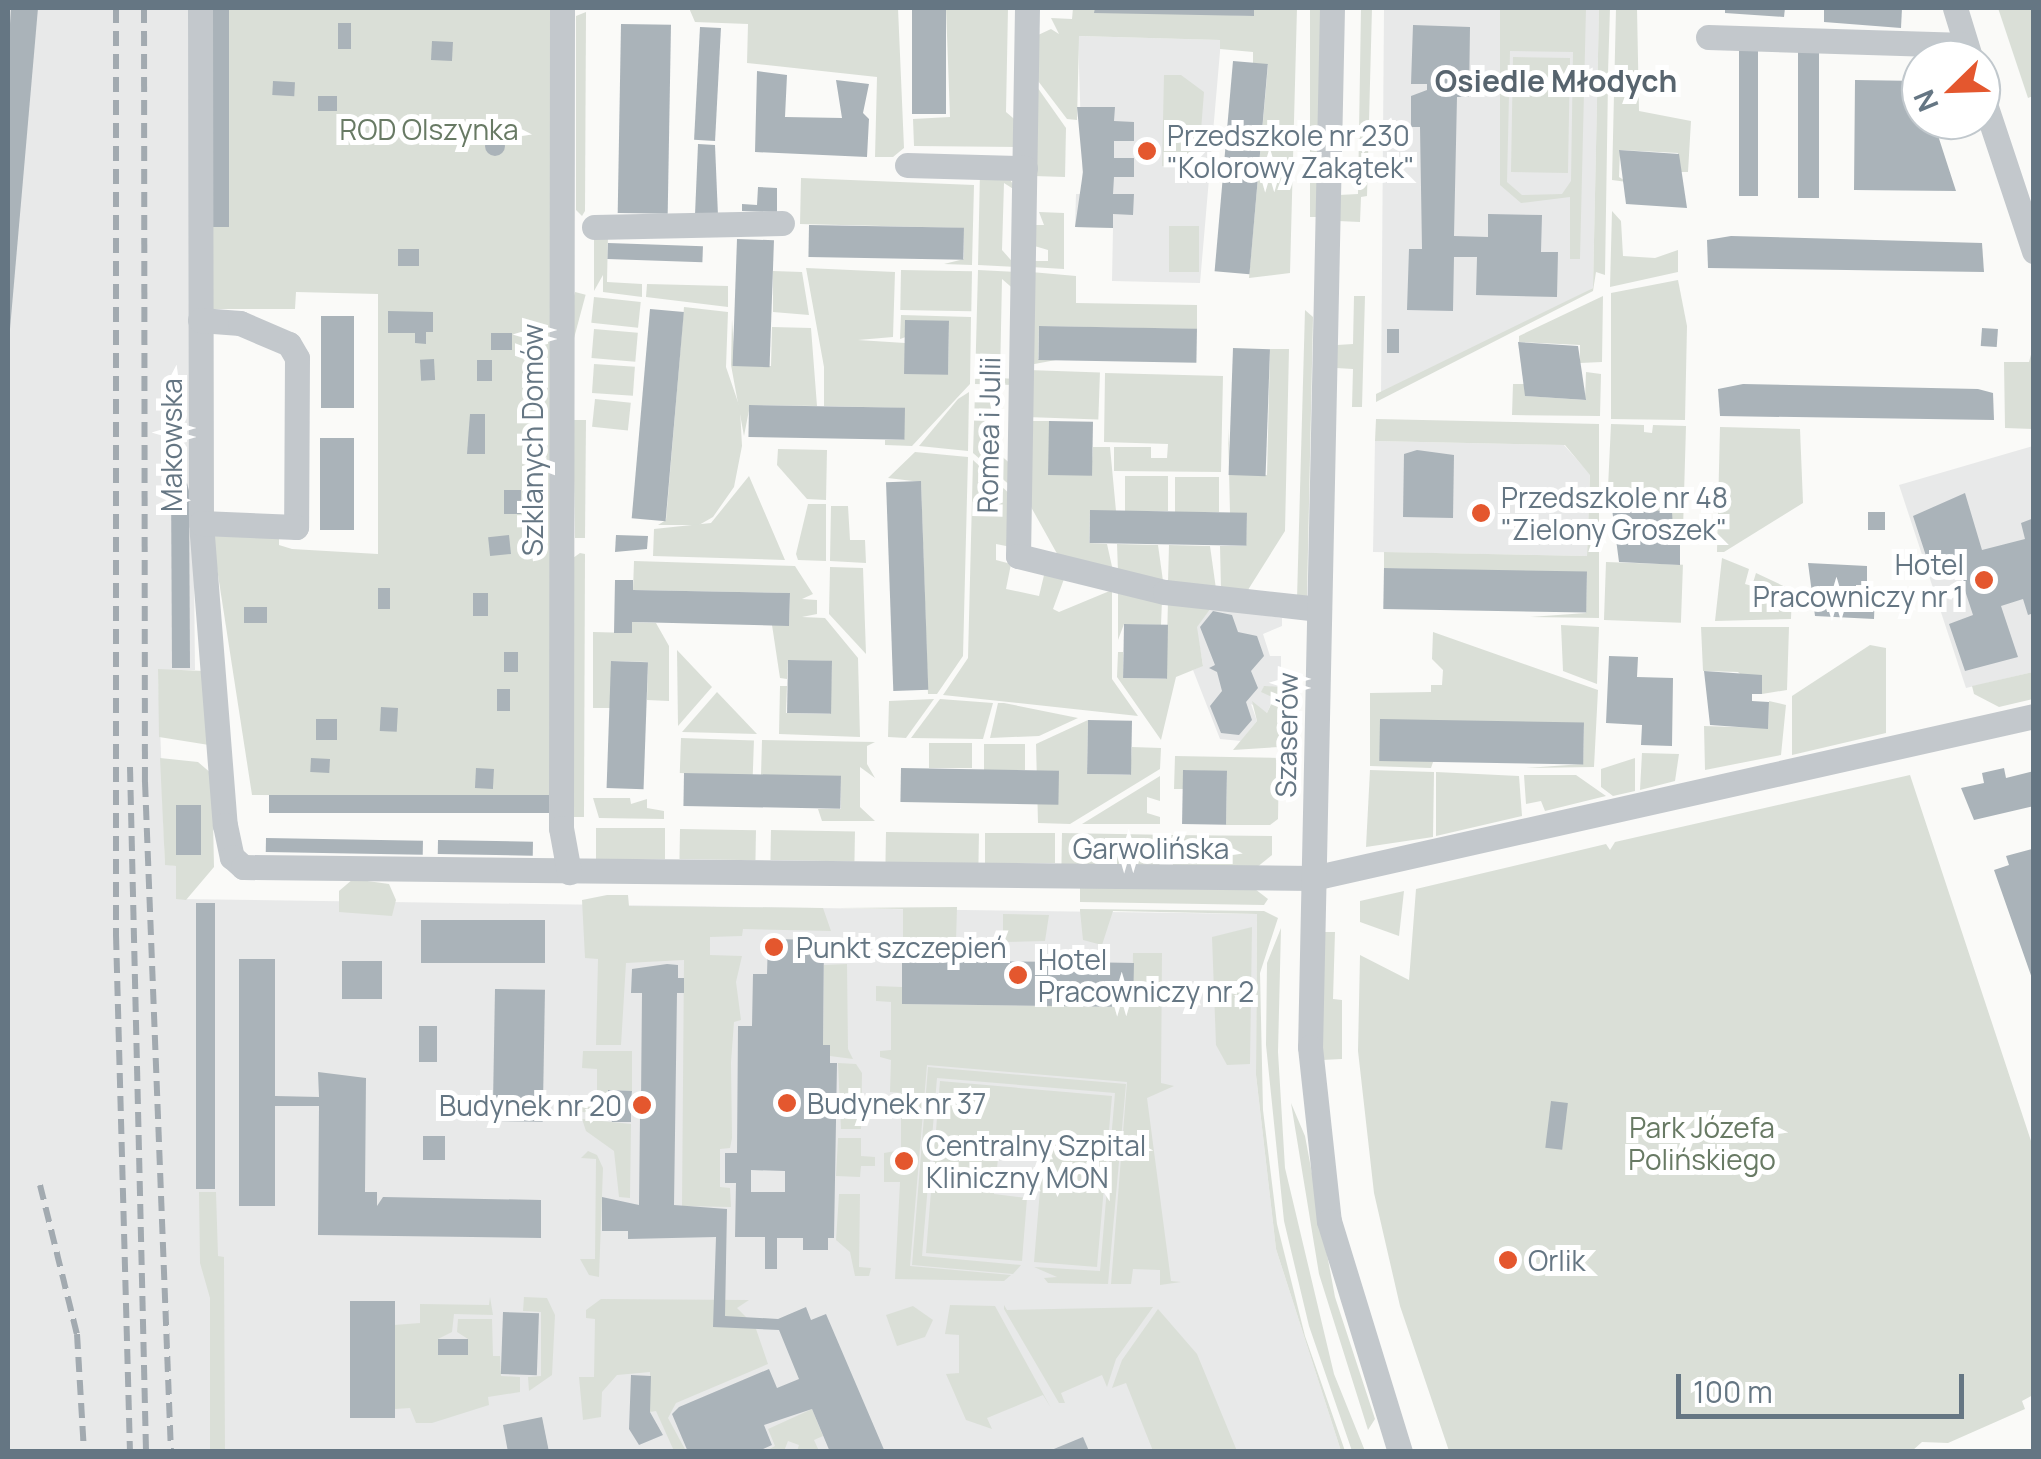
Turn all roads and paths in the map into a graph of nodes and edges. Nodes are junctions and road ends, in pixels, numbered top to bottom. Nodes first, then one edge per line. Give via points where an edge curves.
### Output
1 (200, 8) edge
2 (562, 8) edge
3 (1028, 8) edge
4 (1332, 8) edge
5 (1955, 8) edge
6 (1708, 38) dead end
7 (1964, 40) edge
8 (1901, 48) edge
9 (1997, 140) edge
10 (907, 165) dead end
11 (1024, 168) junction
12 (782, 223) dead end
13 (594, 227) dead end
14 (2034, 251) edge
15 (200, 320) junction
16 (201, 523) junction
17 (1318, 609) junction
18 (2034, 716) edge
19 (251, 868) joint
20 (569, 872) junction
21 (1313, 878) junction
22 (1400, 1452) edge

1 - 15 street, Makowska
2 - 20 street, Szklanych Domów via 561,828
3 - 11 street, Romea i Julii
4 - 17 street, Szaserów
5 - 7 street
6 - 8 street
9 - 14 street
10 - 11 street
11 - 17 street, Romea i Julii via 1018,556 1166,592
12 - 13 street
15 - 16 street, Makowska
15 - 16 street via 240,323 289,344 297,358 296,527
16 - 19 street, Makowska via 225,825 232,858
17 - 21 street, Szaserów
18 - 21 street, Garwolińska
19 - 20 street, Garwolińska
20 - 21 street, Garwolińska
21 - 22 street, Szaserów via 1310,1048 1329,1221

